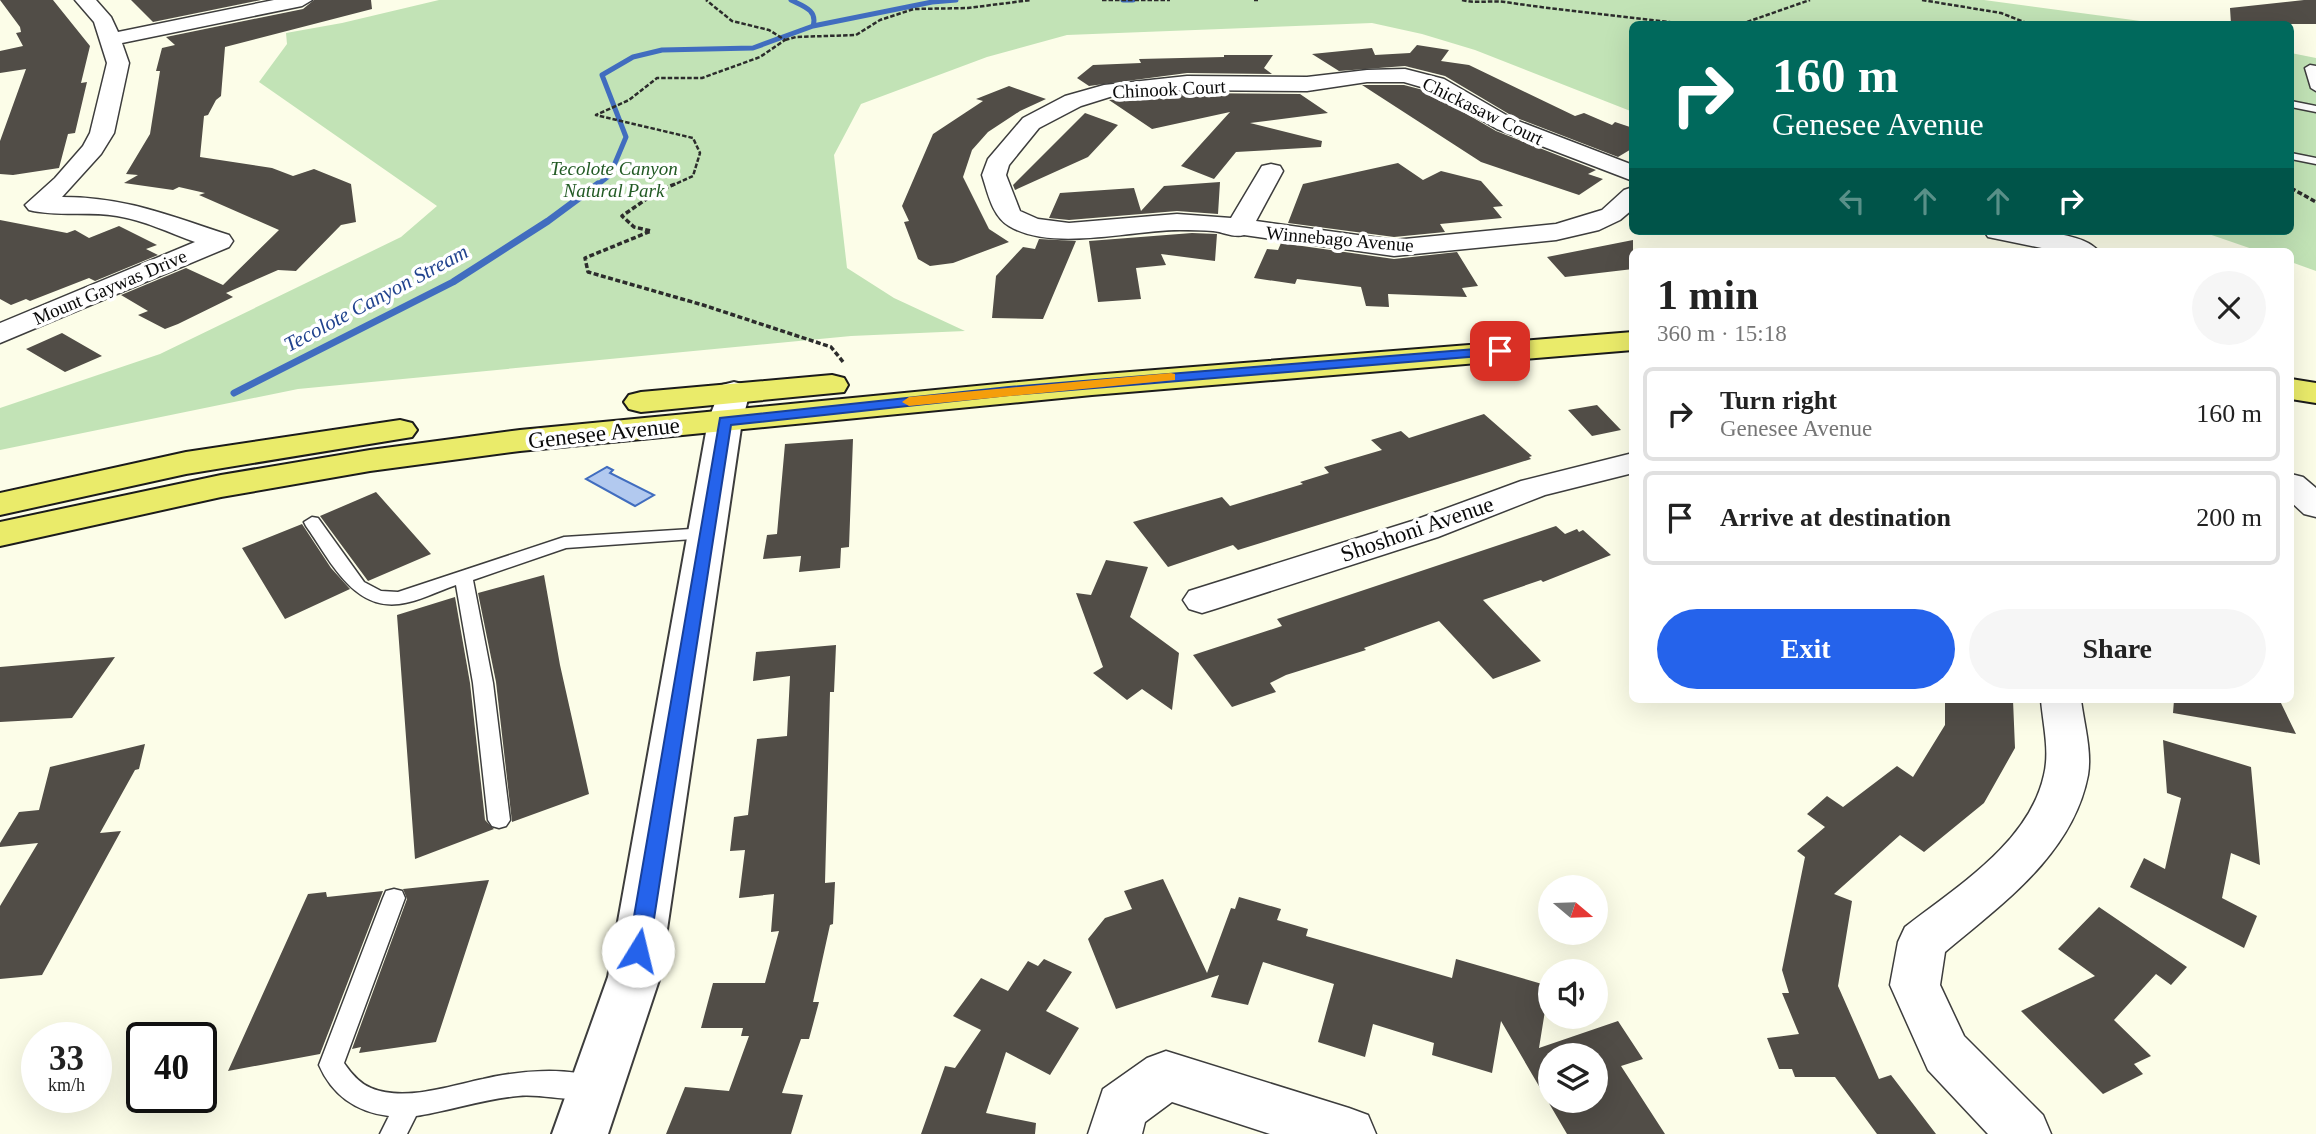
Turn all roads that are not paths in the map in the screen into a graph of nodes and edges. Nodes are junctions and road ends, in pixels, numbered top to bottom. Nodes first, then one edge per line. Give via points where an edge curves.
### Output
1 (85, 0) edge
2 (302, 0) edge
3 (112, 40) junction
4 (2316, 69) edge
5 (1328, 81) joint
6 (2316, 88) edge
7 (2294, 104) edge
8 (2316, 108) edge
9 (2294, 157) edge
10 (2316, 161) edge
11 (1271, 171) dead end
12 (1629, 172) edge
13 (1629, 199) edge
14 (1038, 227) joint
15 (1238, 229) junction
16 (2017, 235) edge
17 (2076, 248) edge
18 (1629, 323) edge
19 (0, 334) edge
20 (1629, 341) edge
21 (2294, 371) edge
22 (2316, 375) edge
23 (2294, 389) edge
24 (2316, 393) edge
25 (729, 407) junction
26 (1629, 464) edge
27 (2294, 487) edge
28 (0, 504) edge
29 (2316, 506) edge
30 (312, 522) dead end
31 (707, 533) junction
32 (0, 534) edge
33 (463, 576) junction
34 (1202, 600) dead end
35 (2061, 703) edge
36 (499, 820) dead end
37 (394, 898) dead end
38 (598, 1087) junction
39 (398, 1124) edge
40 (580, 1134) edge
41 (1115, 1134) edge
42 (1349, 1134) edge
43 (2024, 1134) edge

1 - 3 street via 104,21
2 - 3 street
3 - 19 street, Mount Gaywas Drive via 118,63 102,133 64,183 38,205 123,209 220,241
4 - 6 lane via 2310,68
5 - 12 street, Chickasaw Court via 1405,75 1436,84 1505,124
5 - 14 street, Chinook Court via 1187,83 1112,90 1073,101 1031,123 997,164 994,175 1009,215
7 - 8 lane
9 - 10 lane
11 - 15 street
13 - 15 street, Winnebago Avenue via 1611,215 1556,232 1419,247
14 - 15 street, Winnebago Avenue via 1069,231 1177,222
16 - 17 street
18 - 25 main road, Genesee Avenue via 1062,361 844,384
20 - 25 main road, Genesee Avenue via 1009,391
21 - 22 main road
23 - 24 main road
25 - 28 main road, Genesee Avenue via 330,439 186,463
25 - 31 street
25 - 32 main road, Genesee Avenue via 584,433 312,469
26 - 34 street, Shoshoni Avenue via 1533,488 1425,529
27 - 29 street
30 - 33 lane via 358,586 378,597 399,598
31 - 33 lane via 564,543
31 - 38 street via 634,977
33 - 36 lane via 484,683
35 - 43 street via 2066,774 2052,814 2019,861 1922,942 1915,985 1946,1053
37 - 39 lane via 331,1065 339,1085 363,1108
38 - 39 lane via 512,1084
38 - 40 street
41 - 42 street via 1122,1107 1166,1075

